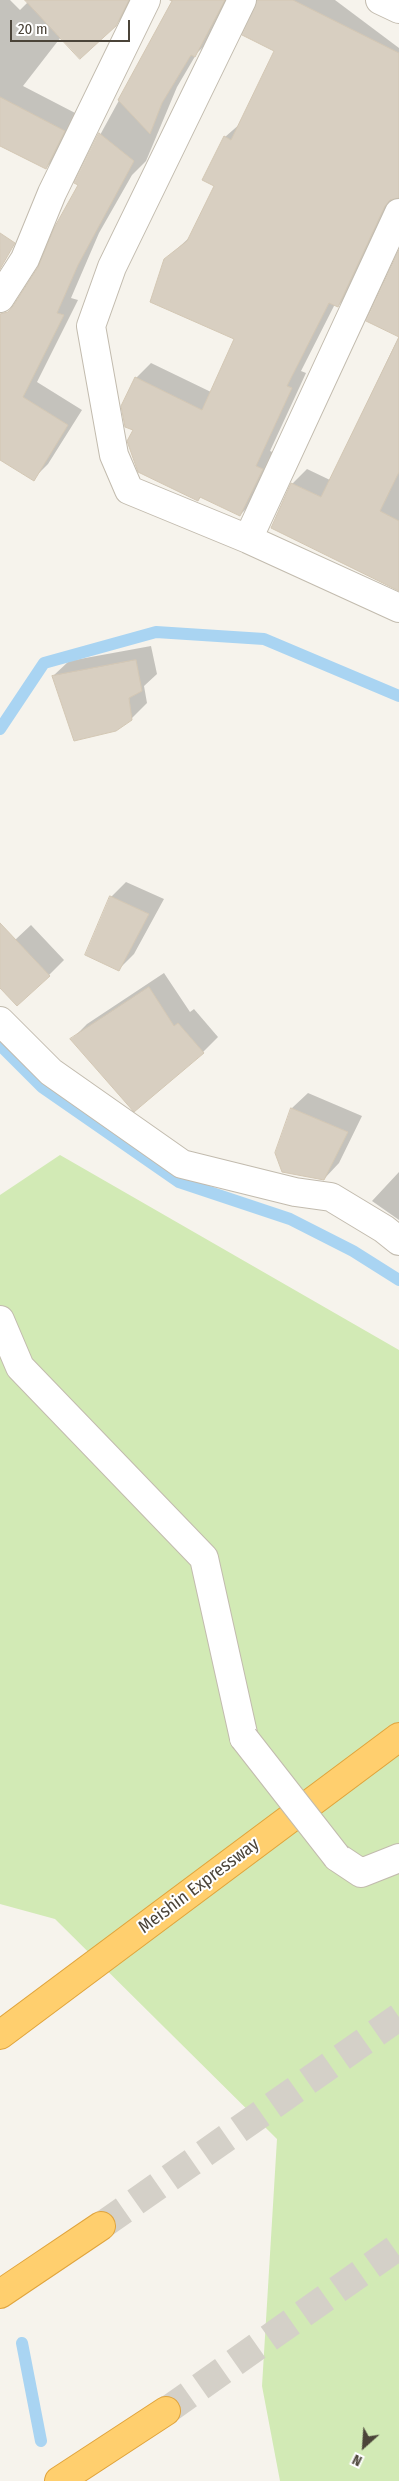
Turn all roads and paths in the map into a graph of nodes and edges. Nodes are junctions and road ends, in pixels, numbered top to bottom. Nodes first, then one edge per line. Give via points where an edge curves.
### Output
1 (146, 0) edge
2 (242, 0) edge
3 (380, 0) edge
4 (399, 9) edge
5 (399, 213) edge
6 (0, 298) edge
7 (248, 539) junction
8 (399, 608) edge
9 (0, 1021) edge
10 (399, 1241) edge
11 (0, 1320) edge
12 (399, 1737) edge
13 (399, 1858) edge
14 (0, 2035) edge
15 (101, 2226) tunnel mouth
16 (0, 2294) edge
17 (166, 2411) tunnel mouth
18 (58, 2481) edge

1 - 6 street via 52,193 25,259
2 - 7 street via 112,267 91,326 114,455 129,490
3 - 4 street
5 - 7 street
7 - 8 street
9 - 10 street via 51,1072 182,1164 295,1192 331,1197
11 - 13 street, bridge via 20,1367 204,1558 244,1738 337,1857 361,1873
12 - 14 highway, Meishin Expressway
15 - 16 highway
17 - 18 highway

